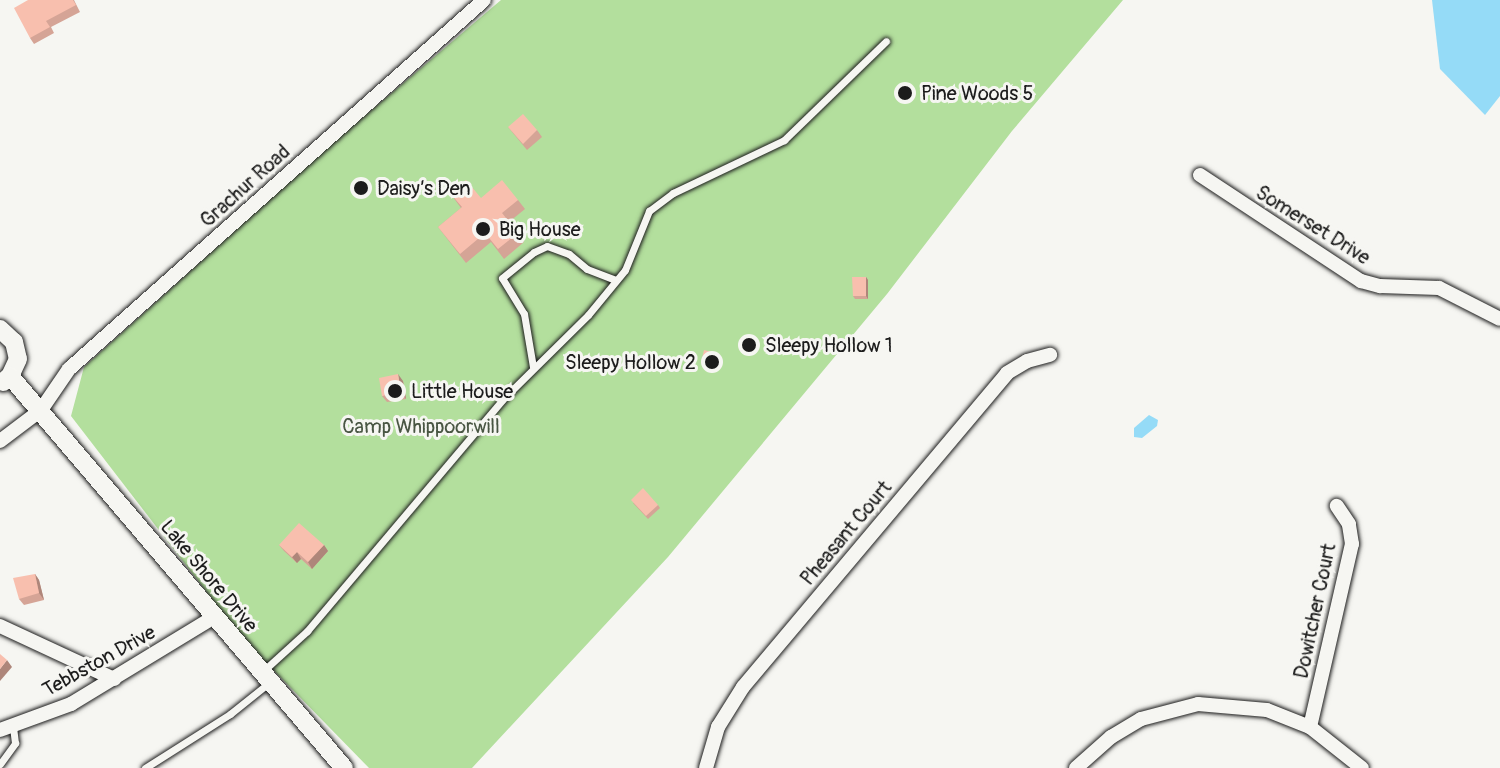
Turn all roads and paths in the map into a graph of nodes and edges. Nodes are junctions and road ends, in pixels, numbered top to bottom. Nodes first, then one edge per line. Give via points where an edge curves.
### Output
1 (484, 0) edge
2 (886, 41) dead end
3 (1200, 175) dead end
4 (616, 280) junction
5 (1500, 319) edge
6 (0, 329) edge
7 (1050, 355) dead end
8 (533, 367) junction
9 (5, 379) edge
10 (41, 410) junction
11 (0, 441) edge
12 (1337, 506) dead end
13 (214, 617) junction
14 (0, 626) edge
15 (266, 677) junction
16 (114, 679) junction
17 (1310, 727) junction
18 (7, 728) edge
19 (0, 764) edge
20 (145, 768) edge
21 (344, 768) edge
22 (706, 768) edge
23 (1076, 768) edge
24 (1362, 768) edge

1 - 10 street, Grachur Road via 69,369
2 - 4 lane via 784,140 673,193 649,211
3 - 5 street, Somerset Drive via 1361,281 1439,288
4 - 8 lane
4 - 8 lane via 547,246 502,278 524,314
6 - 9 street, Lake Shore Drive via 18,359
7 - 22 street, Pheasant Court via 1007,373 743,687 718,727
8 - 15 lane
9 - 10 street, Lake Shore Drive
10 - 11 street
10 - 13 street, Lake Shore Drive
12 - 17 street, Dowitcher Court via 1349,524 1352,544
13 - 15 street, Lake Shore Drive
13 - 16 street, Tebbston Drive
14 - 16 street
15 - 20 lane via 230,714
15 - 21 street, Lake Shore Drive
16 - 18 street, Tebbston Drive via 71,704
17 - 23 street via 1267,710 1239,706 1169,709 1111,737
17 - 24 street
18 - 19 lane via 15,743

